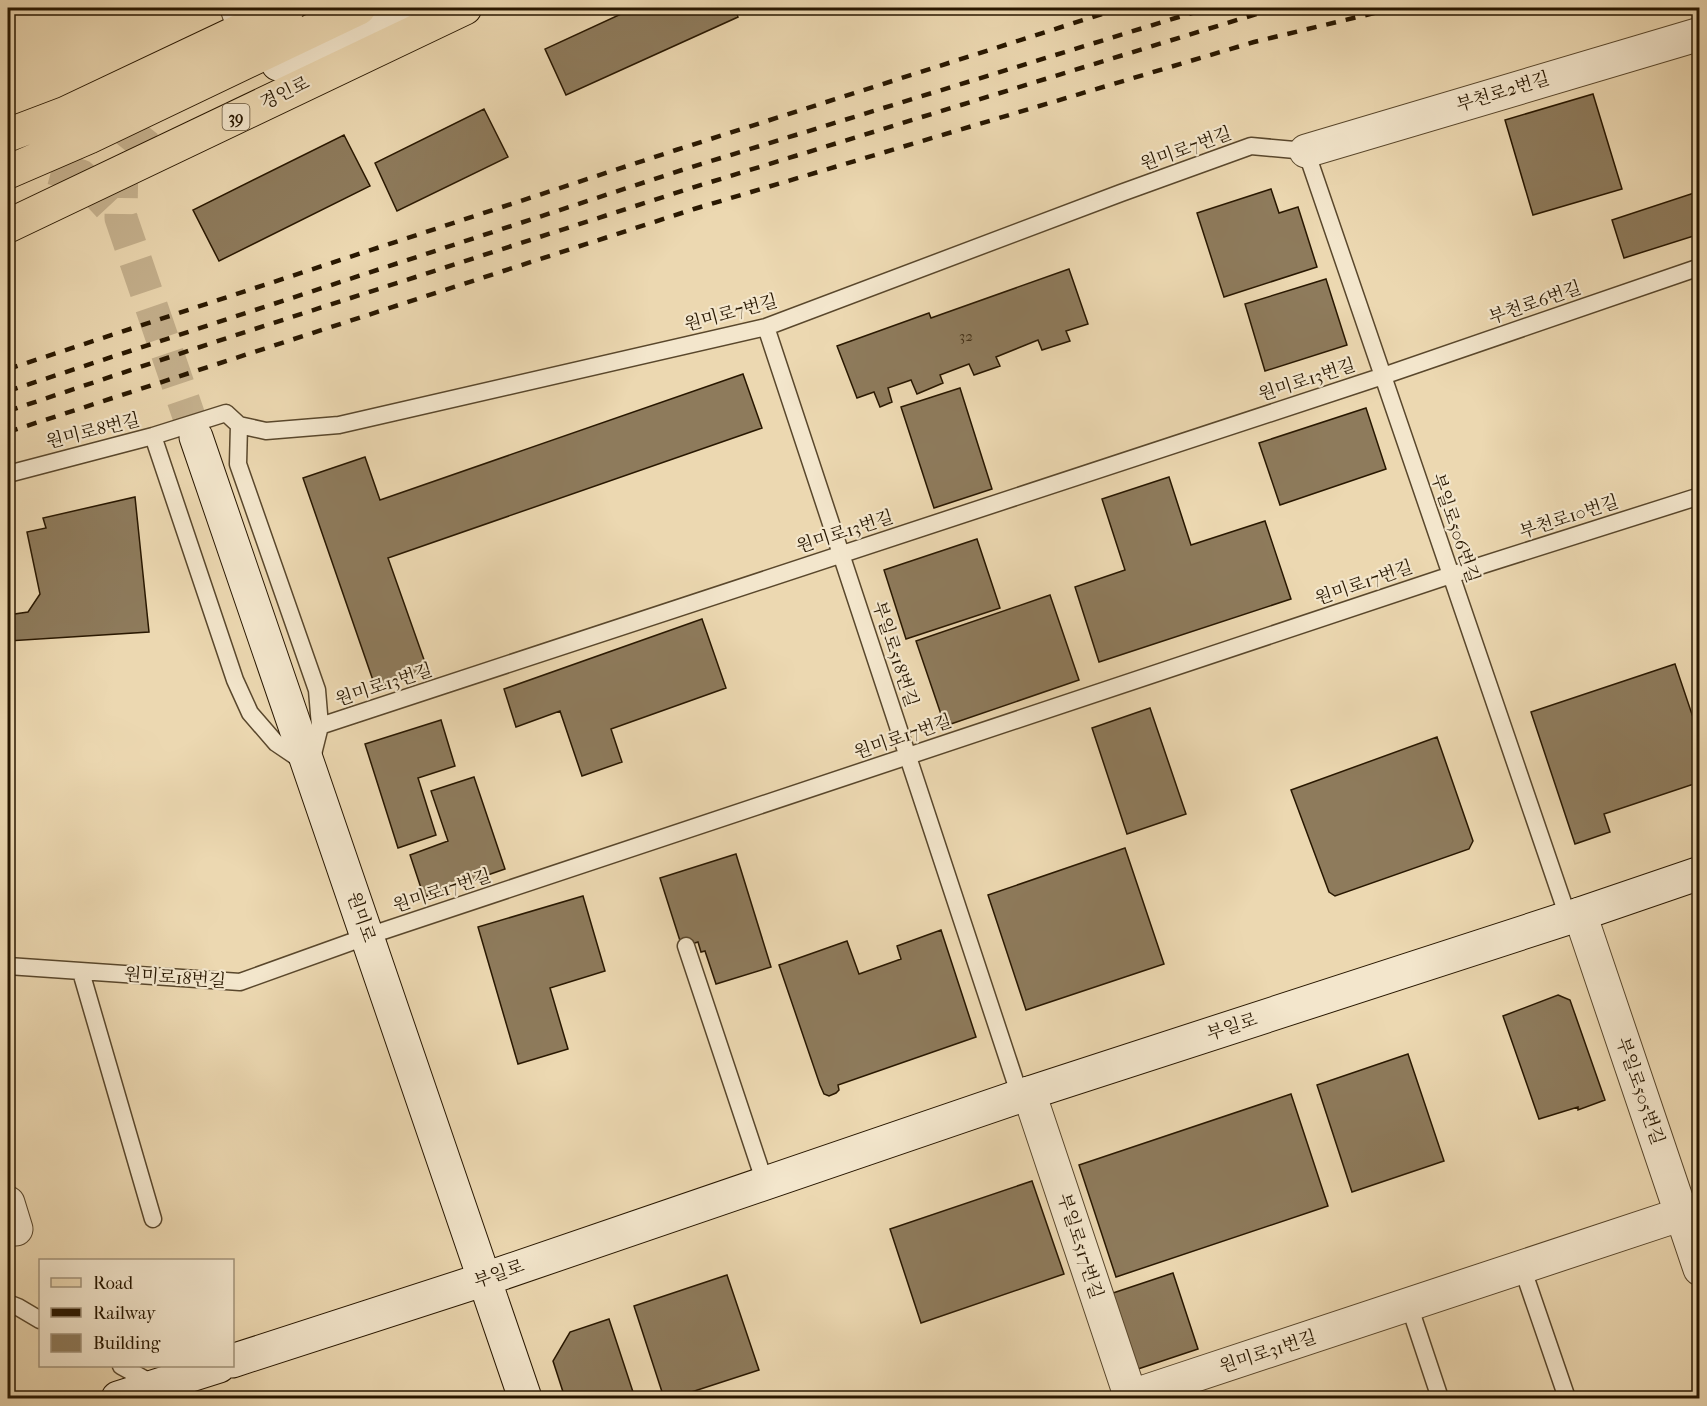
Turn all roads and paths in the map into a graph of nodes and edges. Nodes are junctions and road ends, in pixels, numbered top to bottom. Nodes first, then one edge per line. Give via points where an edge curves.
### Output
1 (288, 8) edge
2 (359, 8) edge
3 (402, 8) edge
4 (465, 8) edge
5 (240, 18) edge
6 (1700, 34) edge
7 (146, 124) tunnel mouth
8 (8, 135) edge
9 (1306, 151) junction
10 (52, 168) tunnel mouth
11 (8, 171) edge
12 (8, 185) edge
13 (8, 226) edge
14 (1700, 267) edge
15 (766, 327) junction
16 (1383, 376) junction
17 (239, 425) junction
18 (153, 436) junction
19 (196, 437) tunnel mouth
20 (8, 474) edge
21 (1700, 496) edge
22 (841, 554) junction
23 (1451, 574) junction
24 (320, 726) junction
25 (908, 756) junction
26 (310, 766) junction
27 (1700, 873) edge
28 (1574, 915) junction
29 (368, 936) junction
30 (686, 946) dead end
31 (8, 966) edge
32 (81, 972) junction
33 (1024, 1095) junction
34 (765, 1183) junction
35 (1690, 1211) edge
36 (153, 1219) dead end
37 (1522, 1267) junction
38 (1700, 1269) edge
39 (485, 1279) junction
40 (8, 1304) edge
41 (1409, 1305) junction
42 (39, 1319) edge
43 (234, 1360) edge
44 (124, 1367) edge
45 (215, 1367) edge
46 (160, 1392) edge
47 (118, 1398) edge
48 (525, 1398) edge
49 (1129, 1398) edge
50 (1440, 1398) edge
51 (1567, 1398) edge

1 - 5 main road
2 - 11 main road via 89,137
3 - 7 street
4 - 13 main road, 경인로 / 39
5 - 8 main road via 66,113
6 - 9 street, 부천로2번길
9 - 15 lane, 원미로7번길 via 1251,146
9 - 16 lane, 부일로506번길
10 - 12 street
14 - 16 lane, 부천로6번길
15 - 17 lane, 원미로7번길 via 339,425 266,431
15 - 22 lane, 부일로518번길
16 - 22 lane, 원미로13번길
16 - 23 lane, 부일로506번길
17 - 18 lane, 원미로7번길 via 226,413
17 - 24 lane via 238,464 317,690
18 - 20 lane, 원미로8번길
18 - 26 lane via 235,680 250,713 276,743
19 - 26 street, 원미로
21 - 23 lane, 부천로10번길
22 - 24 lane, 원미로13번길
22 - 25 lane, 부일로518번길
23 - 25 lane, 원미로17번길
23 - 28 lane, 부일로506번길
24 - 26 lane
25 - 29 lane, 원미로17번길
25 - 33 lane, 부일로518번길
26 - 29 street, 원미로
27 - 28 street, 부일로
28 - 33 street, 부일로
28 - 35 street, 부일로505번길
29 - 32 lane, 원미로18번길 via 240,982
29 - 39 street, 원미로
30 - 34 lane
31 - 32 lane, 원미로18번길
32 - 36 lane
33 - 34 street, 부일로
33 - 49 street, 부일로517번길
34 - 39 street, 부일로
35 - 37 street, 원미로31번길
35 - 38 street, 부일로505번길
37 - 41 street, 원미로31번길
37 - 51 lane
39 - 43 street, 부일로
39 - 48 street, 원미로
40 - 42 lane
41 - 49 street, 원미로31번길
41 - 50 lane
44 - 46 lane
45 - 46 street
46 - 47 street

